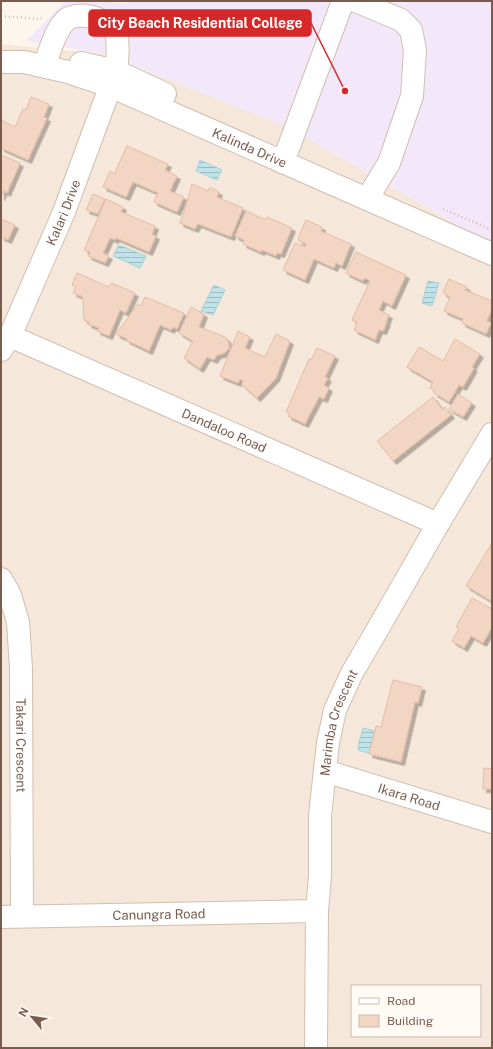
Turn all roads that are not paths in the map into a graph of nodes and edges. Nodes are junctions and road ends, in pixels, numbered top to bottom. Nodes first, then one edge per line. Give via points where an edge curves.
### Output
1 (343, 1) edge
2 (356, 1) edge
3 (1, 51) edge
4 (48, 55) junction
5 (1, 62) edge
6 (113, 78) junction
7 (285, 156) junction
8 (371, 193) junction
9 (492, 240) edge
10 (492, 254) edge
11 (6, 343) edge
12 (492, 434) edge
13 (438, 524) junction
14 (1, 579) edge
15 (325, 771) junction
16 (492, 822) edge
17 (317, 911) junction
18 (1, 916) edge
19 (22, 916) junction
20 (316, 1048) edge

1 - 7 street
2 - 8 street via 401,20 411,30 415,50 412,96 389,163
3 - 4 street, Kalinda Drive
4 - 6 street, Kalinda Drive
4 - 6 street, Kalari Drive via 56,36 69,18 97,18 116,31 119,57
5 - 6 street, Kalinda Drive via 24,62 68,72
6 - 7 street, Kalinda Drive
6 - 11 street, Kalari Drive via 64,212
7 - 8 street, Kalinda Drive
8 - 9 street, Kalinda Drive
8 - 10 street, Kalinda Drive
11 - 13 street, Dandaloo Road
12 - 13 street, Marimba Crescent
13 - 15 street, Marimba Crescent via 352,673 335,710
14 - 19 street, Takari Crescent via 10,595 18,622 21,668
15 - 16 street, Ikara Road
15 - 17 street, Marimba Crescent via 320,814
17 - 19 street, Canungra Road
17 - 20 street, Marimba Crescent
18 - 19 street, Canungra Road

